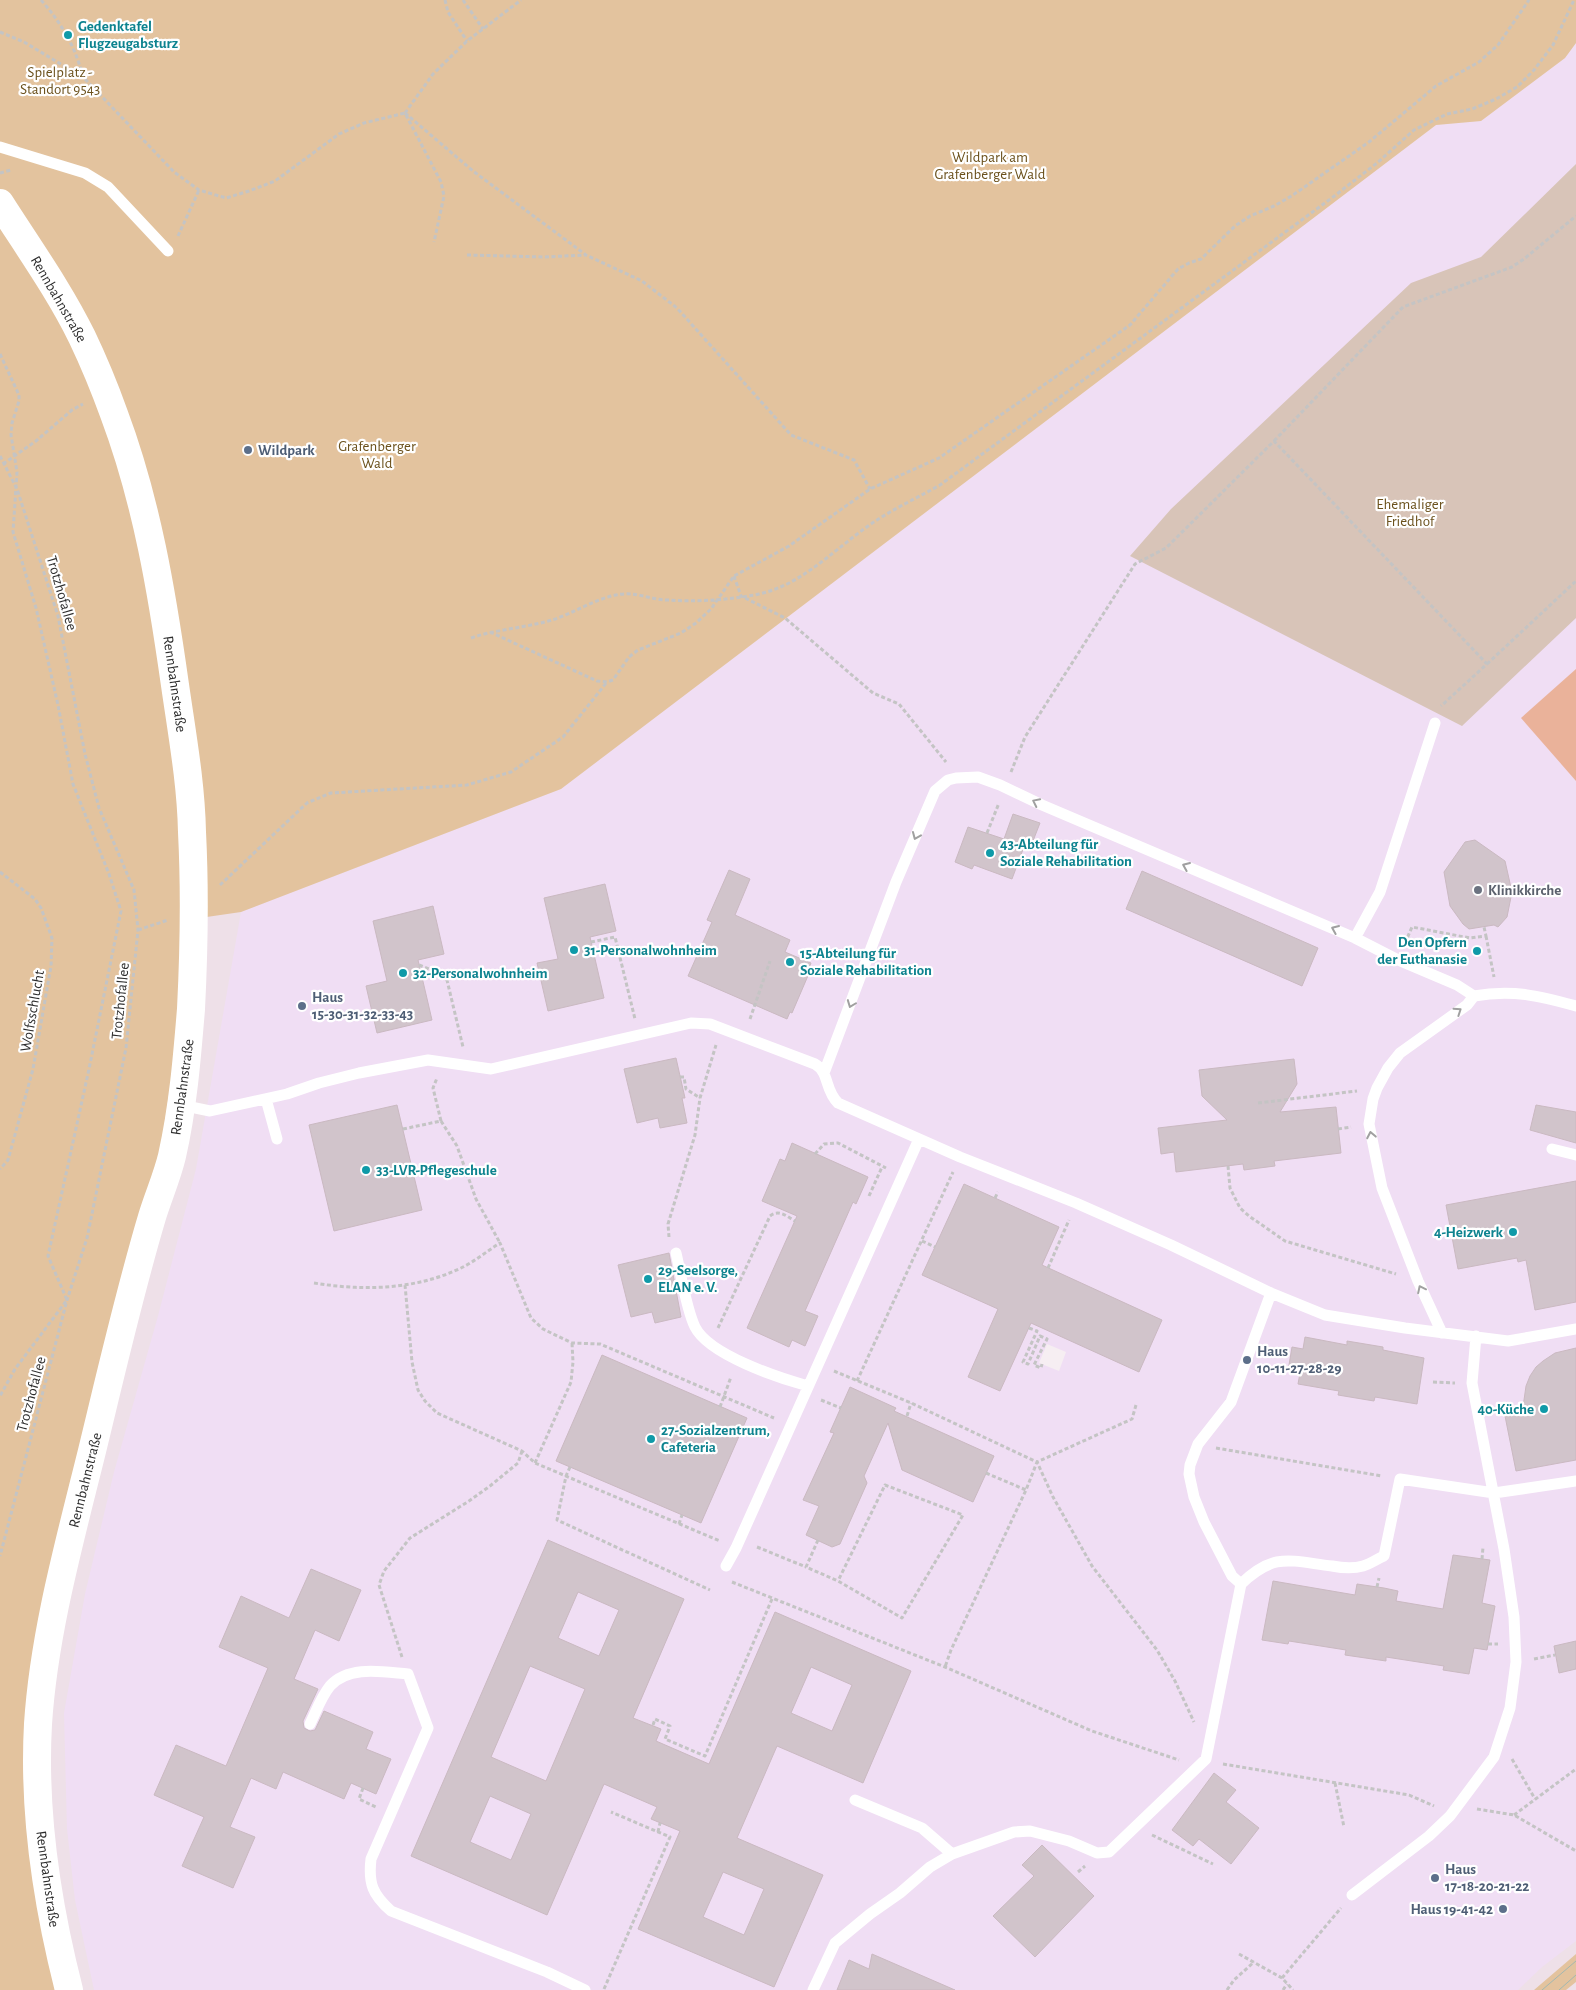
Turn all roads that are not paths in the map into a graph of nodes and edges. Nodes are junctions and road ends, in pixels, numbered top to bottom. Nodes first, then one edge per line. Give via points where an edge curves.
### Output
1 (0, 147) edge
2 (0, 203) edge
3 (168, 251) road end
4 (1435, 723) road end
5 (1355, 938) junction
6 (1474, 996) junction
7 (1576, 1006) edge
8 (824, 1073) junction
9 (266, 1099) junction
10 (181, 1105) junction
11 (277, 1139) dead end
12 (919, 1139) junction
13 (1552, 1149) dead end
14 (1576, 1156) edge
15 (676, 1253) road end
16 (1271, 1293) junction
17 (1576, 1329) edge
18 (1442, 1333) junction
19 (1476, 1336) junction
20 (808, 1386) junction
21 (1576, 1481) edge
22 (1494, 1493) junction
23 (726, 1566) dead end
24 (1242, 1584) junction
25 (310, 1724) dead end
26 (855, 1800) dead end
27 (952, 1854) junction
28 (1352, 1895) road end
29 (569, 1986) edge
30 (69, 1990) edge
31 (585, 1990) edge
32 (813, 1990) edge

1 - 3 lane via 85,173 108,187
2 - 10 street, Rennbahnstraße via 83,339 129,454 143,500 164,608 192,829 194,910 188,1053
4 - 5 lane via 1380,892
5 - 6 lane
5 -> 8 lane via 1005,787 978,777 948,780 935,791 896,882
6 - 7 lane via 1497,992 1536,995
18 -> 6 lane via 1382,1188 1369,1124 1377,1088 1400,1053 1467,1005
8 - 9 lane via 815,1064 722,1027 691,1023 492,1069 428,1060 359,1073
8 - 12 lane via 827,1087 838,1103
9 - 10 lane via 210,1111
9 - 11 lane
10 - 30 street, Rennbahnstraße via 171,1159 152,1218 86,1472 58,1591 41,1688 37,1769 40,1817 50,1905
12 - 16 lane via 1076,1203
12 - 20 lane
13 - 14 lane
15 - 20 lane via 692,1319 710,1344 737,1360
16 - 18 lane via 1325,1315
16 - 24 lane via 1231,1402 1198,1444 1189,1474 1204,1522 1232,1576
17 - 19 lane via 1508,1341
18 - 19 lane
19 - 22 lane via 1472,1384
20 - 23 lane
21 - 22 lane
22 - 24 lane via 1400,1479 1384,1556 1362,1566 1345,1568 1276,1561 1254,1572
22 - 28 lane via 1514,1617 1516,1662 1510,1708 1494,1757 1450,1816
24 - 27 lane via 1202,1763 1136,1827 1103,1854 1062,1838 1030,1831 1014,1832
25 - 29 lane via 322,1698 340,1678 372,1671 408,1674 428,1728 371,1859 369,1875 372,1887 380,1901 392,1911 547,1972
26 - 27 lane via 922,1828
27 - 32 lane via 930,1867 834,1943
29 - 31 lane

